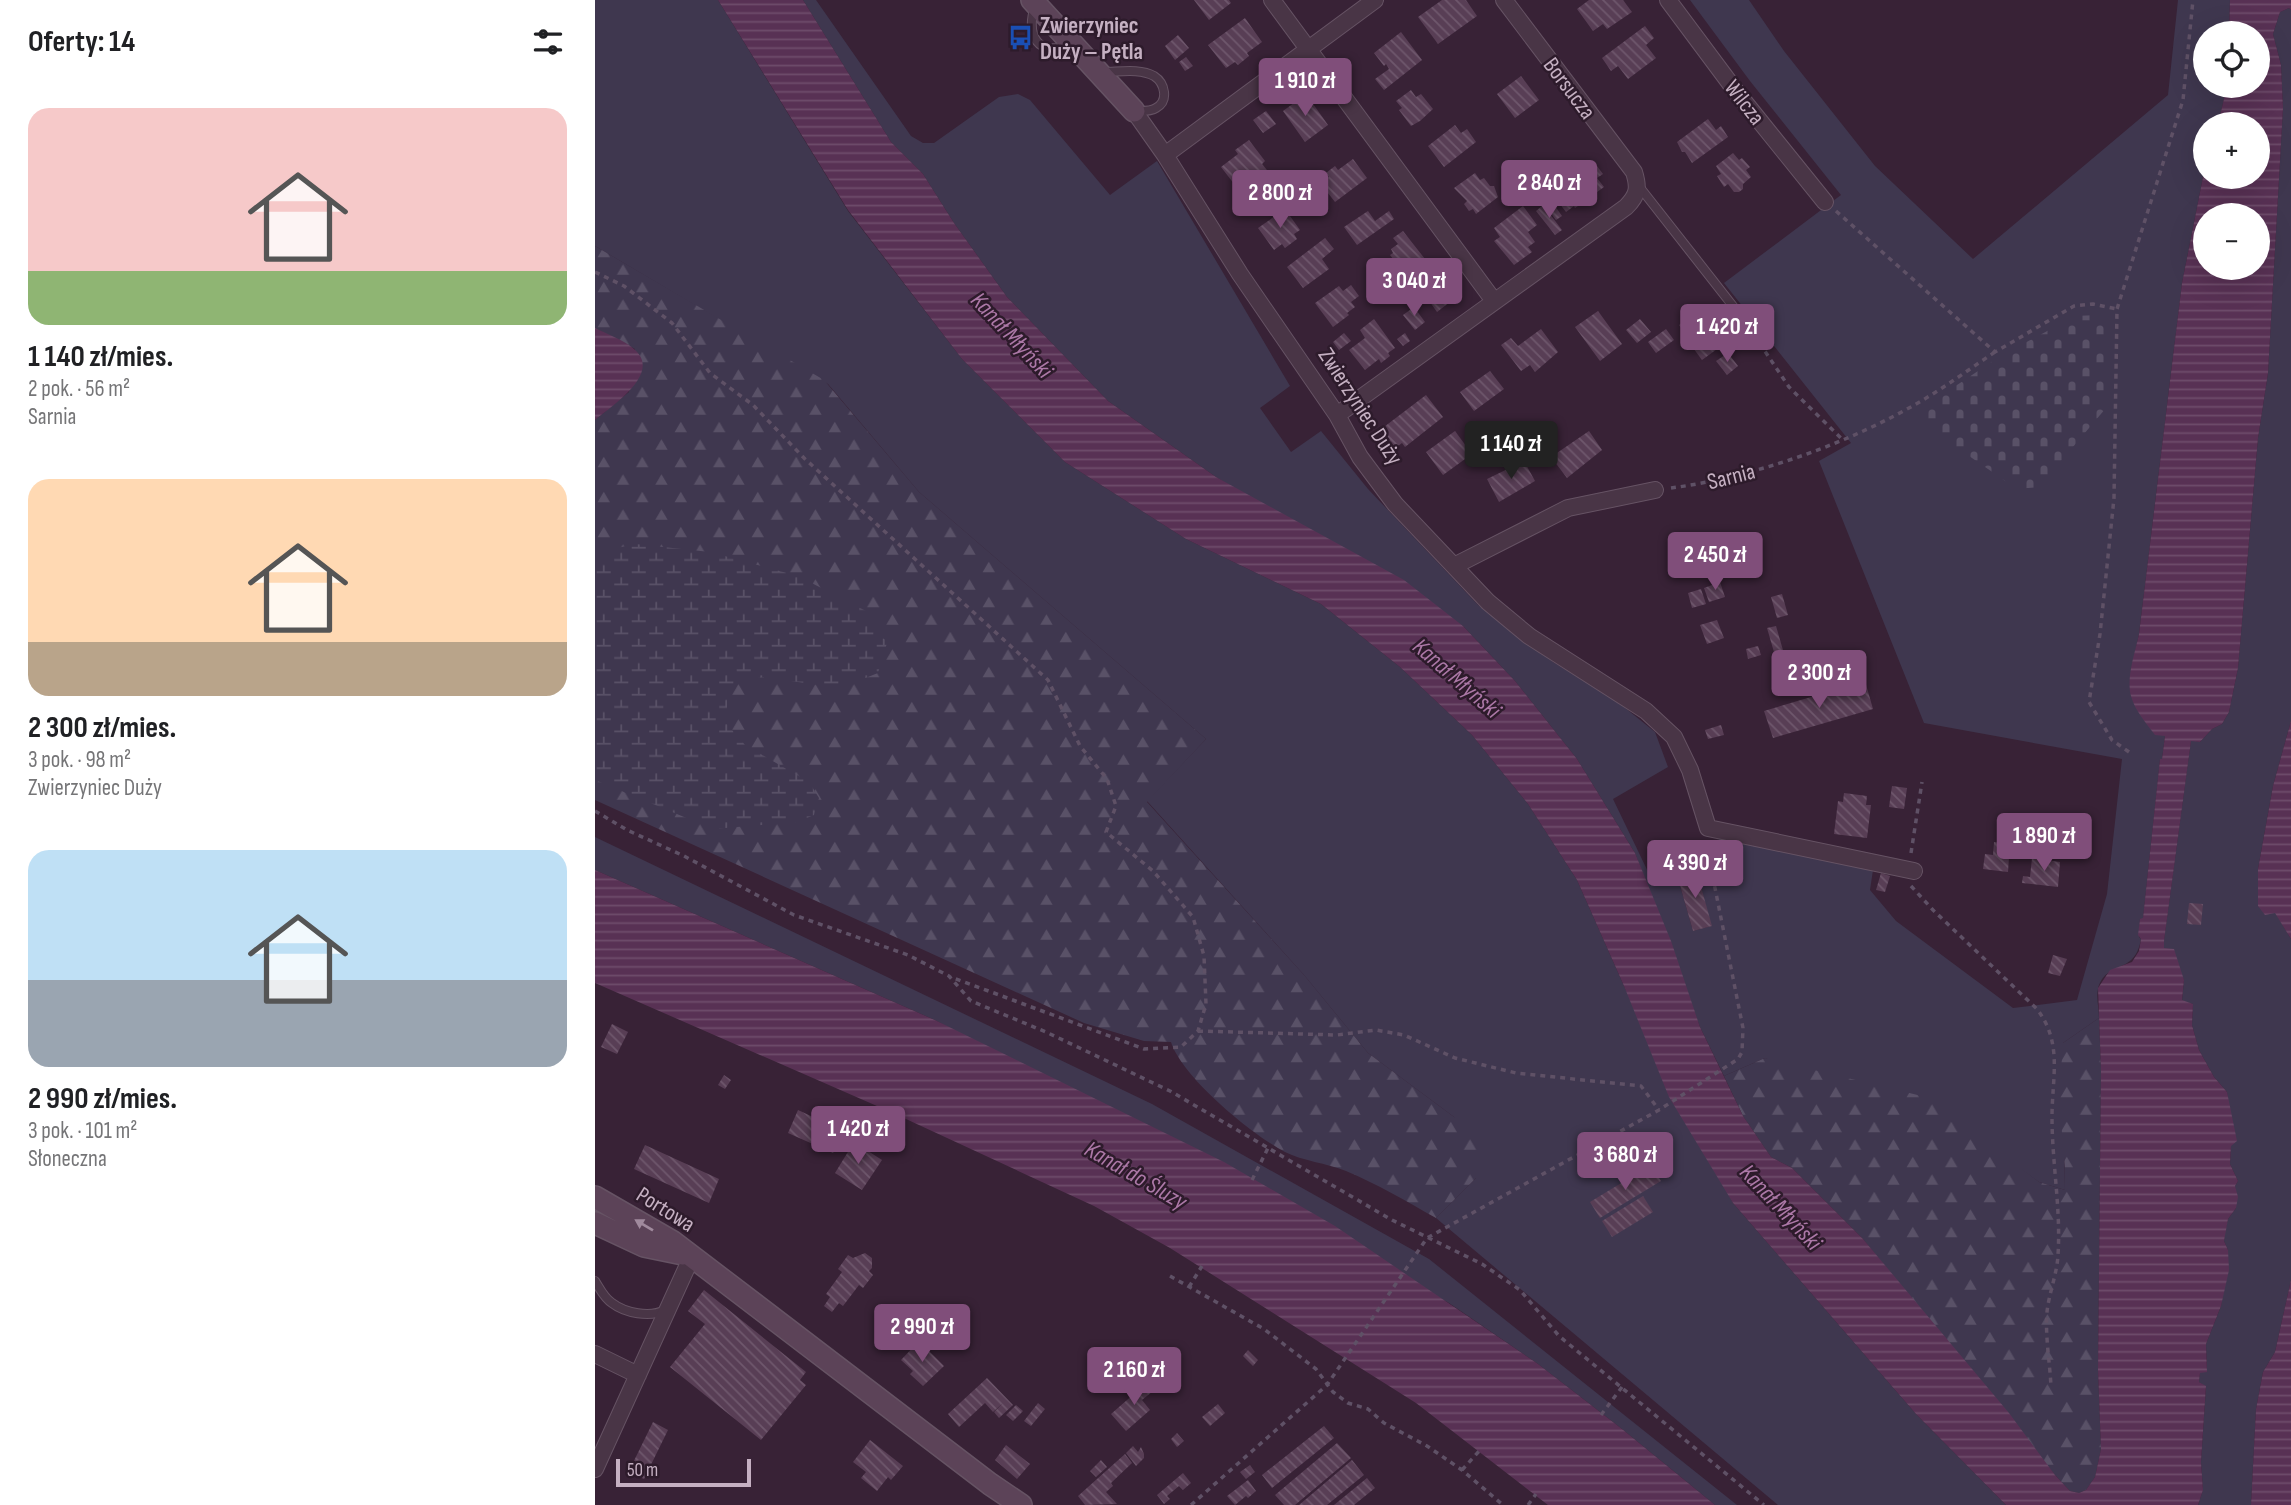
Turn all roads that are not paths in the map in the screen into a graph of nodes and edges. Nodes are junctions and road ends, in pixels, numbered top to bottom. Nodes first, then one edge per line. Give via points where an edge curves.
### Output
1 (1272, 0) edge
2 (1375, 0) edge
3 (1504, 0) edge
4 (1668, 0) edge
5 (1034, 1) edge
6 (1309, 49) junction
7 (1101, 72) junction
8 (1134, 111) junction
9 (1165, 155) junction
10 (1638, 185) junction
11 (1825, 202) road end
12 (1494, 301) junction
13 (1747, 324) road end
14 (1337, 415) junction
15 (1655, 490) road end
16 (1454, 566) junction
17 (1911, 870) road end
18 (595, 1197) edge
19 (595, 1223) edge
20 (692, 1256) junction
21 (595, 1281) edge
22 (670, 1306) junction
23 (595, 1354) edge
24 (638, 1374) junction
25 (595, 1469) edge
26 (1021, 1505) edge

1 - 6 street
2 - 6 street
3 - 10 street, Borsucza via 1634,172
4 - 11 street, Wilcza
5 - 7 street, Zwierzyniec Duży
6 - 9 street
6 - 12 street
7 - 8 street, Zwierzyniec Duży
7 - 8 lane via 1139,71 1161,82 1163,101 1157,108
8 - 9 street, Zwierzyniec Duży
9 - 14 street, Zwierzyniec Duży
10 - 12 street via 1636,197 1626,207
10 - 13 lane, Borsucza
12 - 14 street
14 - 16 street, Zwierzyniec Duży via 1360,457 1395,504
15 - 16 street via 1568,508
16 - 17 street, Zwierzyniec Duży via 1529,635 1646,711 1674,737 1708,828
20 -> 18 street, Portowa
19 - 20 street, Portowa via 644,1246
20 - 22 street
20 - 26 street
21 - 22 lane via 612,1304 628,1311 656,1314
22 - 24 street
23 - 24 street
24 - 25 street

